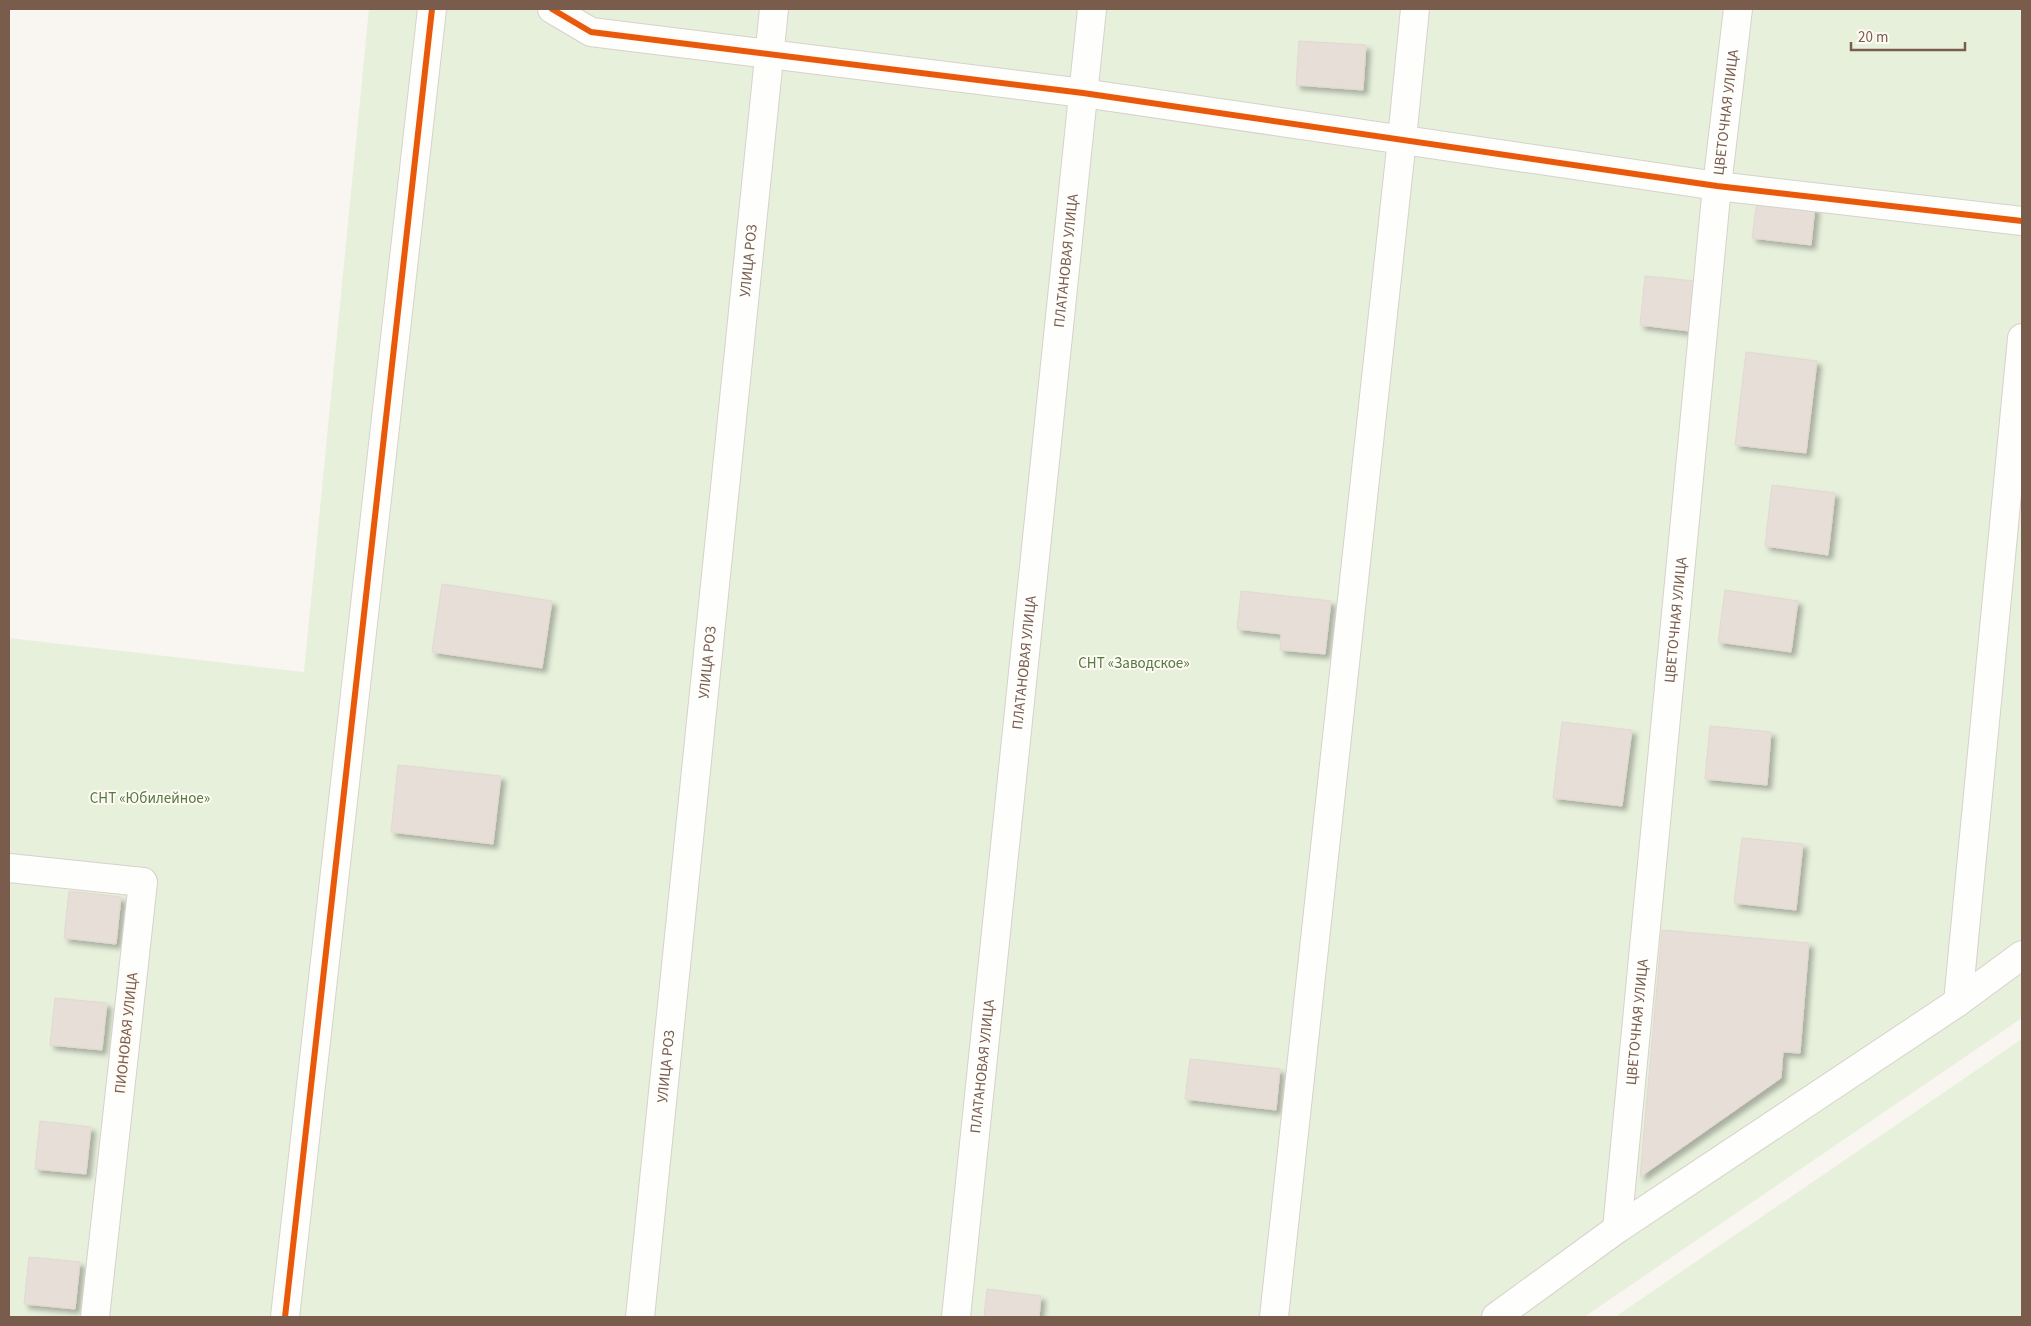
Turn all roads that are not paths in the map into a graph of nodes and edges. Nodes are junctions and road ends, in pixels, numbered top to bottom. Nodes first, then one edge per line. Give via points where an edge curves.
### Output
1 (432, 9) edge
2 (552, 9) edge
3 (774, 9) edge
4 (1092, 9) edge
5 (1414, 9) edge
6 (1738, 9) edge
7 (769, 56) junction
8 (1083, 93) junction
9 (1402, 138) junction
10 (1717, 186) junction
11 (2022, 221) edge
12 (2022, 338) edge
13 (9, 868) edge
14 (2022, 955) edge
15 (1958, 1002) junction
16 (1617, 1229) junction
17 (95, 1317) edge
18 (285, 1317) edge
19 (640, 1317) edge
20 (956, 1317) edge
21 (1274, 1317) edge
22 (1496, 1317) edge

1 - 18 street
2 - 7 street via 591,32
3 - 7 street, УЛИЦА РОЗ
4 - 8 street, ПЛАТАНОВАЯ УЛИЦА
5 - 9 street
6 - 10 street, ЦВЕТОЧНАЯ УЛИЦА
7 - 8 street
7 - 19 street, УЛИЦА РОЗ
8 - 9 street
8 - 20 street, ПЛАТАНОВАЯ УЛИЦА
9 - 10 street
9 - 21 street
10 - 11 street
10 - 16 street, ЦВЕТОЧНАЯ УЛИЦА
12 - 15 street
13 - 17 street, ПИОНОВАЯ УЛИЦА via 143,882
14 - 15 street
15 - 16 street
16 - 22 street

